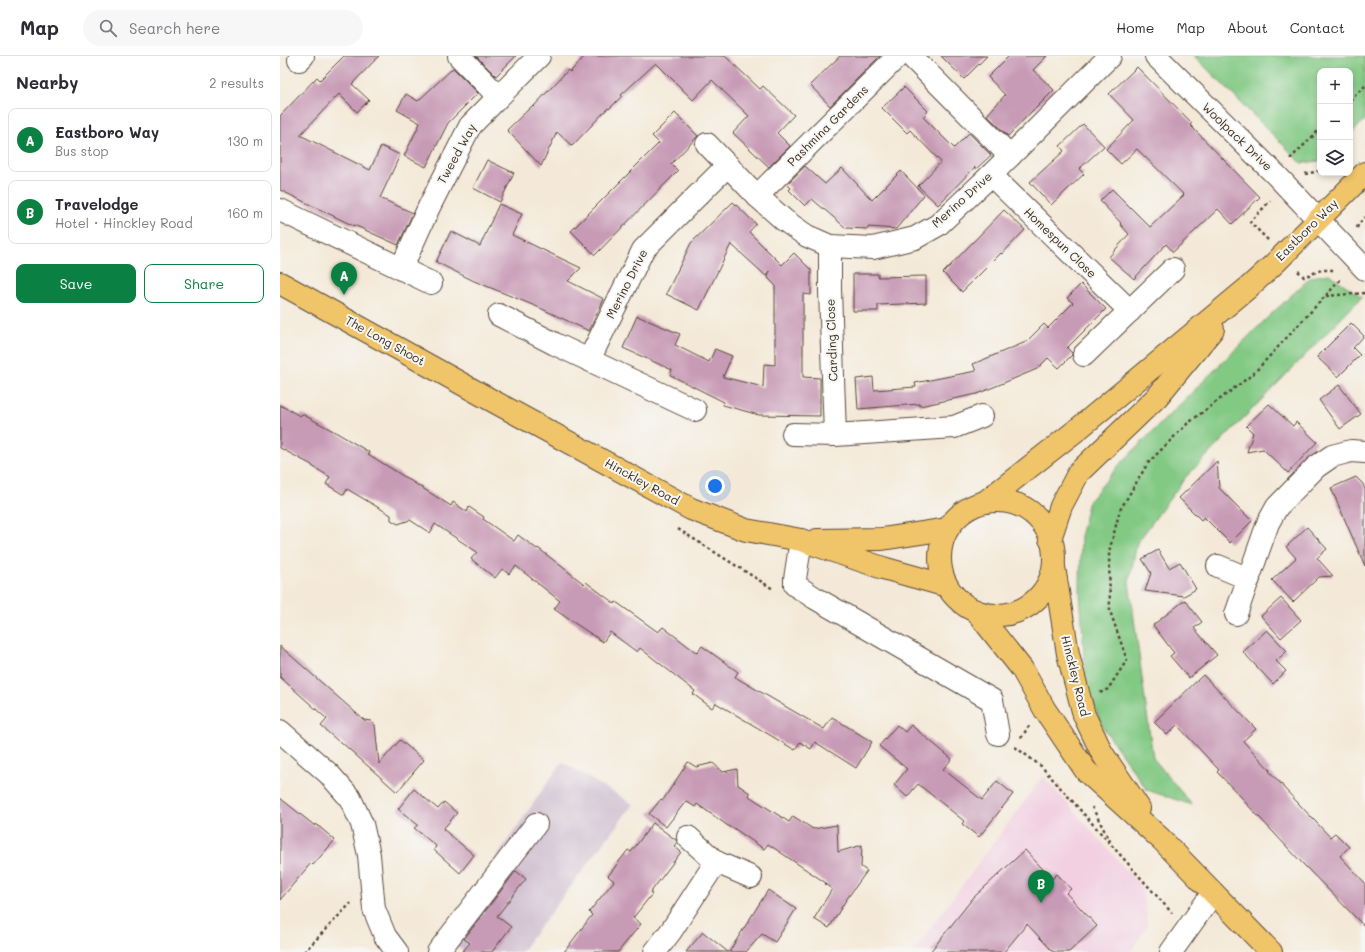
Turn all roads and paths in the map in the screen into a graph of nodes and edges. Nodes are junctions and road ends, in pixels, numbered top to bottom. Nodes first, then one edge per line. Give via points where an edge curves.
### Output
1 (459, 56) edge
2 (539, 56) edge
3 (898, 56) edge
4 (911, 56) edge
5 (1110, 56) edge
6 (1156, 56) edge
7 (1365, 86) edge
8 (498, 96) junction
9 (1353, 97) edge
10 (707, 144) dead end
11 (1010, 156) junction
12 (728, 165) junction
13 (1317, 171) edge
14 (1365, 173) edge
15 (1304, 174) dead end
16 (991, 175) junction
17 (758, 196) junction
18 (280, 210) edge
19 (1318, 220) junction
20 (830, 246) junction
21 (1361, 264) edge
22 (400, 269) junction
23 (1173, 269) dead end
24 (280, 283) edge
25 (431, 283) dead end
26 (1249, 287) junction
27 (1365, 293) edge
28 (1326, 296) junction
29 (1130, 311) junction
30 (499, 315) dead end
31 (1084, 355) dead end
32 (590, 360) junction
33 (491, 400) joint
34 (696, 410) dead end
35 (982, 416) dead end
36 (793, 434) dead end
37 (835, 435) junction
38 (1365, 452) edge
39 (985, 502) junction
40 (676, 528) dead end
41 (947, 529) junction
42 (1050, 539) junction
43 (801, 540) junction
44 (1054, 564) junction
45 (1218, 566) dead end
46 (1249, 579) junction
47 (947, 586) junction
48 (777, 591) dead end
49 (976, 611) junction
50 (1236, 614) dead end
51 (1081, 704) junction
52 (280, 731) edge
53 (998, 734) joint
54 (536, 824) dead end
55 (688, 838) dead end
56 (1161, 838) junction
57 (716, 862) junction
58 (751, 877) dead end
59 (371, 882) junction
60 (1214, 893) junction
61 (1187, 930) junction
62 (304, 952) edge
63 (397, 952) edge
64 (438, 952) edge
65 (655, 952) edge
66 (1171, 952) edge
67 (1271, 952) edge

1 - 8 street
2 - 8 street, Tweed Way
3 - 17 street, Pashmina Gardens
4 - 11 street
5 - 11 street, Merino Drive
6 - 19 street, Woolpack Drive
7 - 9 path
8 - 22 street, Tweed Way via 470,126
10 - 12 street, Merino Drive
11 - 16 street, Merino Drive
12 - 17 street, Merino Drive
12 - 32 street, Merino Drive via 643,250
13 - 15 path
14 - 19 main road, Eastboro Way
16 - 20 street, Merino Drive via 938,225 914,238 873,248
16 - 29 street, Homespun Close
17 - 20 street, Merino Drive via 784,220 807,236
18 - 22 street
19 - 21 street, Woolpack Drive
19 - 26 main road, Eastboro Way
20 - 37 street, Carding Close
21 - 28 path
22 - 25 street
23 - 29 street
24 - 33 main road, The Long Shoot
26 - 39 main road via 1078,429
26 - 42 main road via 1157,397 1079,472 1061,506
27 - 28 path
28 - 51 path via 1253,374 1187,424 1148,463 1140,476 1120,510 1109,552 1110,610 1126,660 1108,689
29 - 31 street
30 - 32 street
32 - 34 street
33 - 43 main road, Hinckley Road via 691,509 746,530
35 - 37 street via 954,426
36 - 37 street
38 - 46 street via 1351,451 1332,456 1316,467 1277,507 1268,523
39 - 41 main road via 972,506 960,514
39 - 42 main road via 997,501 1021,506 1038,519
40 - 48 path
41 - 43 main road, Hinckley Road via 882,539
41 - 47 main road via 939,557 940,569
42 - 44 main road
43 - 47 main road, Hinckley Road via 883,568
43 - 53 street via 794,579 796,585 992,700
44 - 49 main road via 1042,593 1028,606 1015,612 996,615
44 - 51 main road, Hinckley Road via 1068,654
45 - 46 street
46 - 50 street
47 - 49 main road via 955,597
49 - 56 main road, Hinckley Road via 1022,669 1045,710 1086,771
51 - 56 main road, Hinckley Road via 1102,753
52 - 59 street via 329,774 350,798 362,824 369,855
53 - 61 path via 1040,766
54 - 64 street
55 - 57 street
56 - 60 main road, Hinckley Road
57 - 58 street
57 - 65 street
59 - 62 path
59 - 63 street via 374,910 385,936
60 - 61 street
60 - 67 main road, Hinckley Road
61 - 66 street

